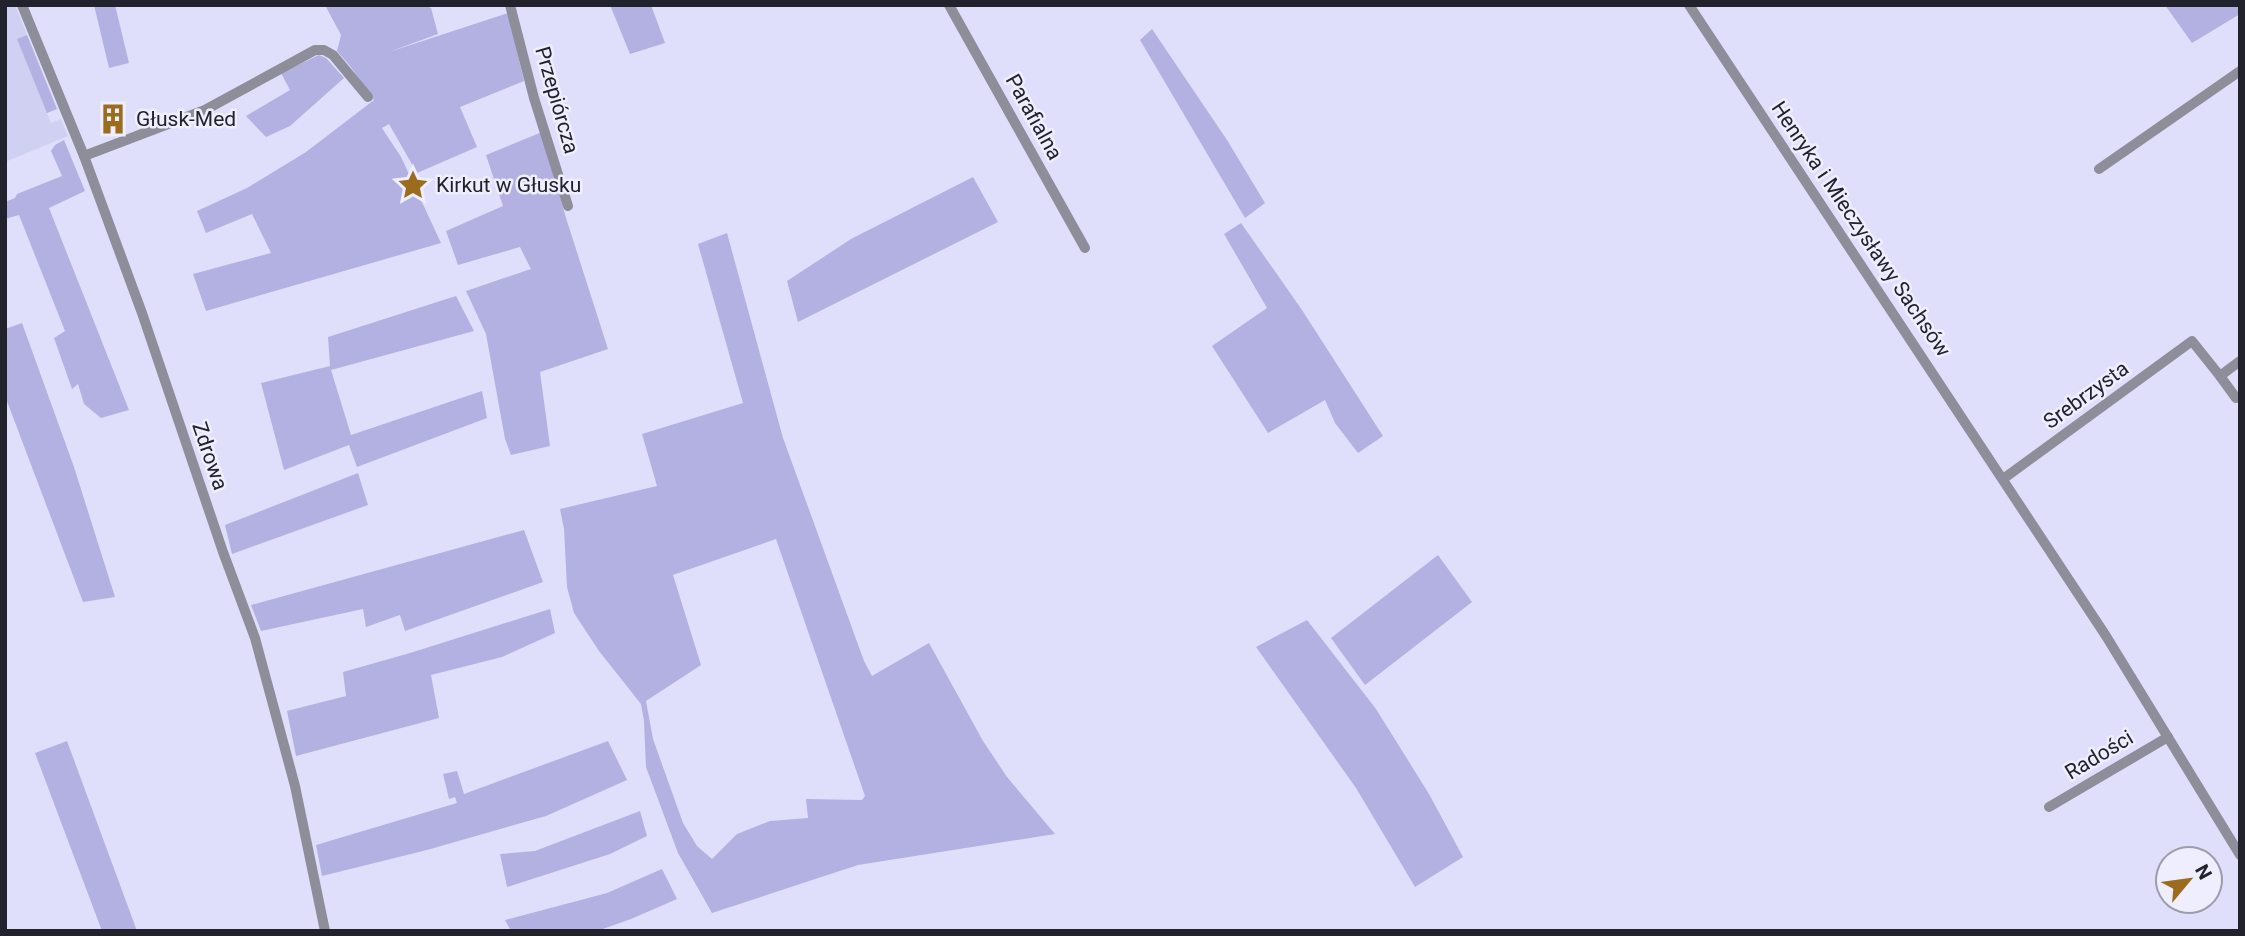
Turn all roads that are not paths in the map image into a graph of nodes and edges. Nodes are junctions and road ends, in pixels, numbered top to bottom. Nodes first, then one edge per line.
1 (22, 5) edge
2 (510, 5) edge
3 (949, 5) edge
4 (1689, 5) edge
5 (2240, 71) edge
6 (368, 97) dead end
7 (84, 156) junction
8 (2099, 169) dead end
9 (568, 206) dead end
10 (1085, 248) dead end
11 (2240, 362) edge
12 (2220, 376) junction
13 (2236, 398) dead end
14 (2002, 477) junction
15 (2168, 737) junction
16 (2049, 807) dead end
17 (2239, 853) edge
18 (325, 931) edge

1 - 7 street, Zdrowa
2 - 9 street, Przepiórcza
3 - 10 street, Parafialna
4 - 14 street, Henryka i Mieczysławy Sachsów
5 - 8 street
6 - 7 street
7 - 18 street, Zdrowa
11 - 12 street
12 - 13 street
12 - 14 street, Srebrzysta
14 - 15 street, Henryka i Mieczysławy Sachsów
15 - 16 street, Radości
15 - 17 street, Henryka i Mieczysławy Sachsów

